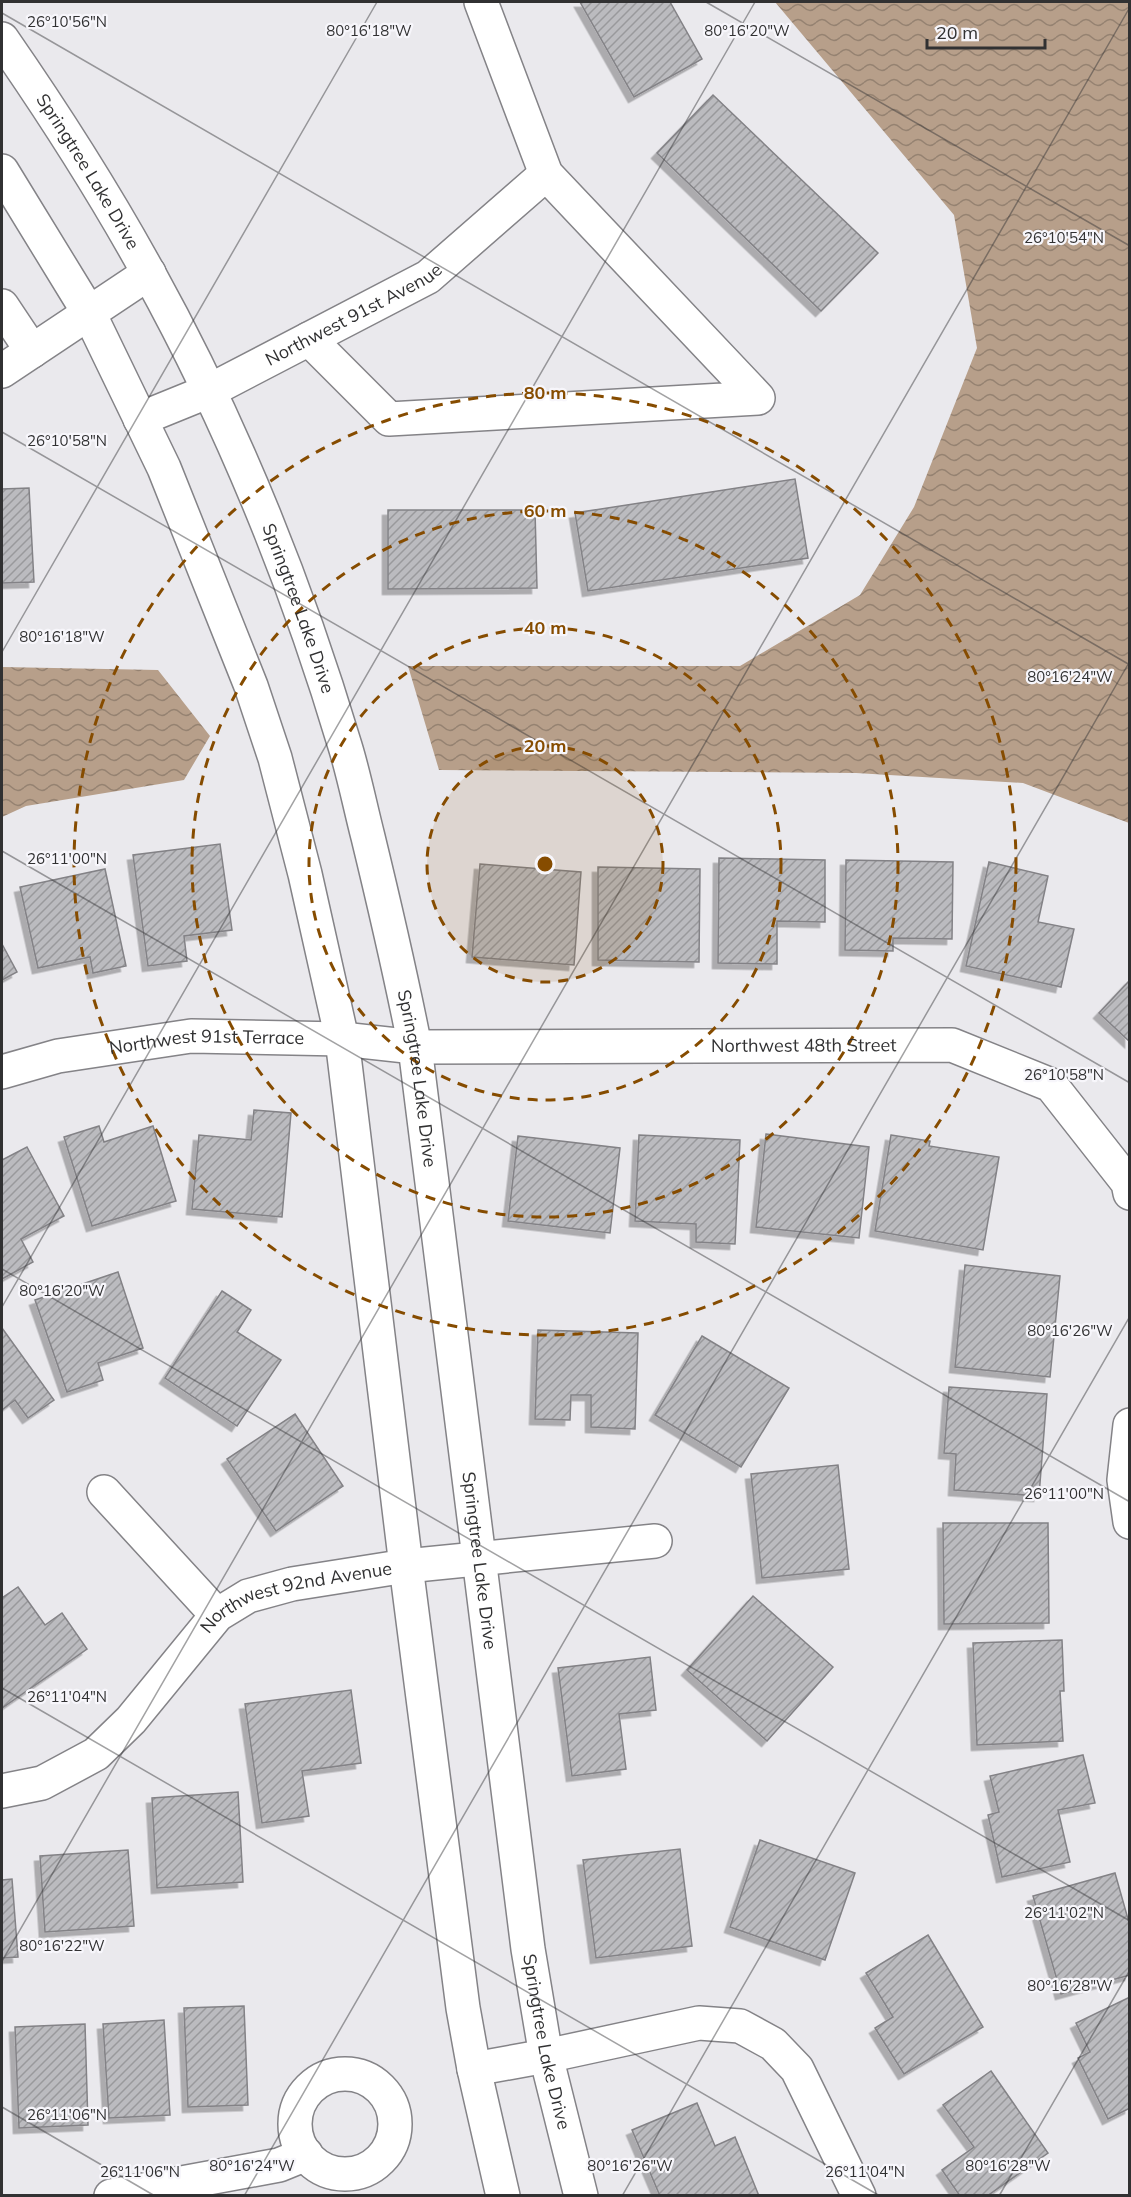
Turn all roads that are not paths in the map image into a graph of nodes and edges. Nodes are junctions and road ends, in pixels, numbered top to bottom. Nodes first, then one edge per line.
1 (481, 2) edge
2 (2, 39) edge
3 (2, 171) edge
4 (546, 174) junction
5 (149, 273) junction
6 (2, 306) edge
7 (89, 313) junction
8 (309, 339) junction
9 (32, 351) junction
10 (2, 371) edge
11 (209, 391) junction
12 (140, 419) junction
13 (342, 1040) junction
14 (414, 1047) junction
15 (2, 1072) edge
16 (1130, 1193) edge
17 (1130, 1425) edge
18 (104, 1492) dead end
19 (1130, 1522) edge
20 (655, 1541) dead end
21 (480, 1558) junction
22 (406, 1566) junction
23 (217, 1615) junction
24 (2, 1791) edge
25 (546, 2056) junction
26 (474, 2069) junction
27 (306, 2154) dead end
28 (111, 2196) edge
29 (504, 2196) edge
30 (580, 2196) edge
31 (859, 2196) edge

1 - 4 street
2 - 5 street, Springtree Lake Drive
3 - 7 street
4 - 8 street, Northwest 91st Avenue
4 - 8 street
5 - 7 street
5 - 11 street, Springtree Lake Drive
6 - 9 street
7 - 9 street
7 - 12 street
8 - 11 street, Northwest 91st Avenue
9 - 10 street
11 - 12 street, Northwest 91st Avenue
11 - 14 street, Springtree Lake Drive
12 - 13 street
13 - 14 street, Northwest 91st Terrace
13 - 15 street, Northwest 91st Terrace
13 - 22 street
14 - 16 street, Northwest 48th Street
14 - 21 street, Springtree Lake Drive
17 - 19 street
18 - 23 street
20 - 21 street, Northwest 92nd Avenue
21 - 22 street, Northwest 92nd Avenue
21 - 25 street, Springtree Lake Drive
22 - 23 street, Northwest 92nd Avenue
22 - 26 street
23 - 24 street, Northwest 92nd Avenue
25 - 26 street
25 - 30 street, Springtree Lake Drive
25 - 31 street
26 - 29 street
27 - 28 street

